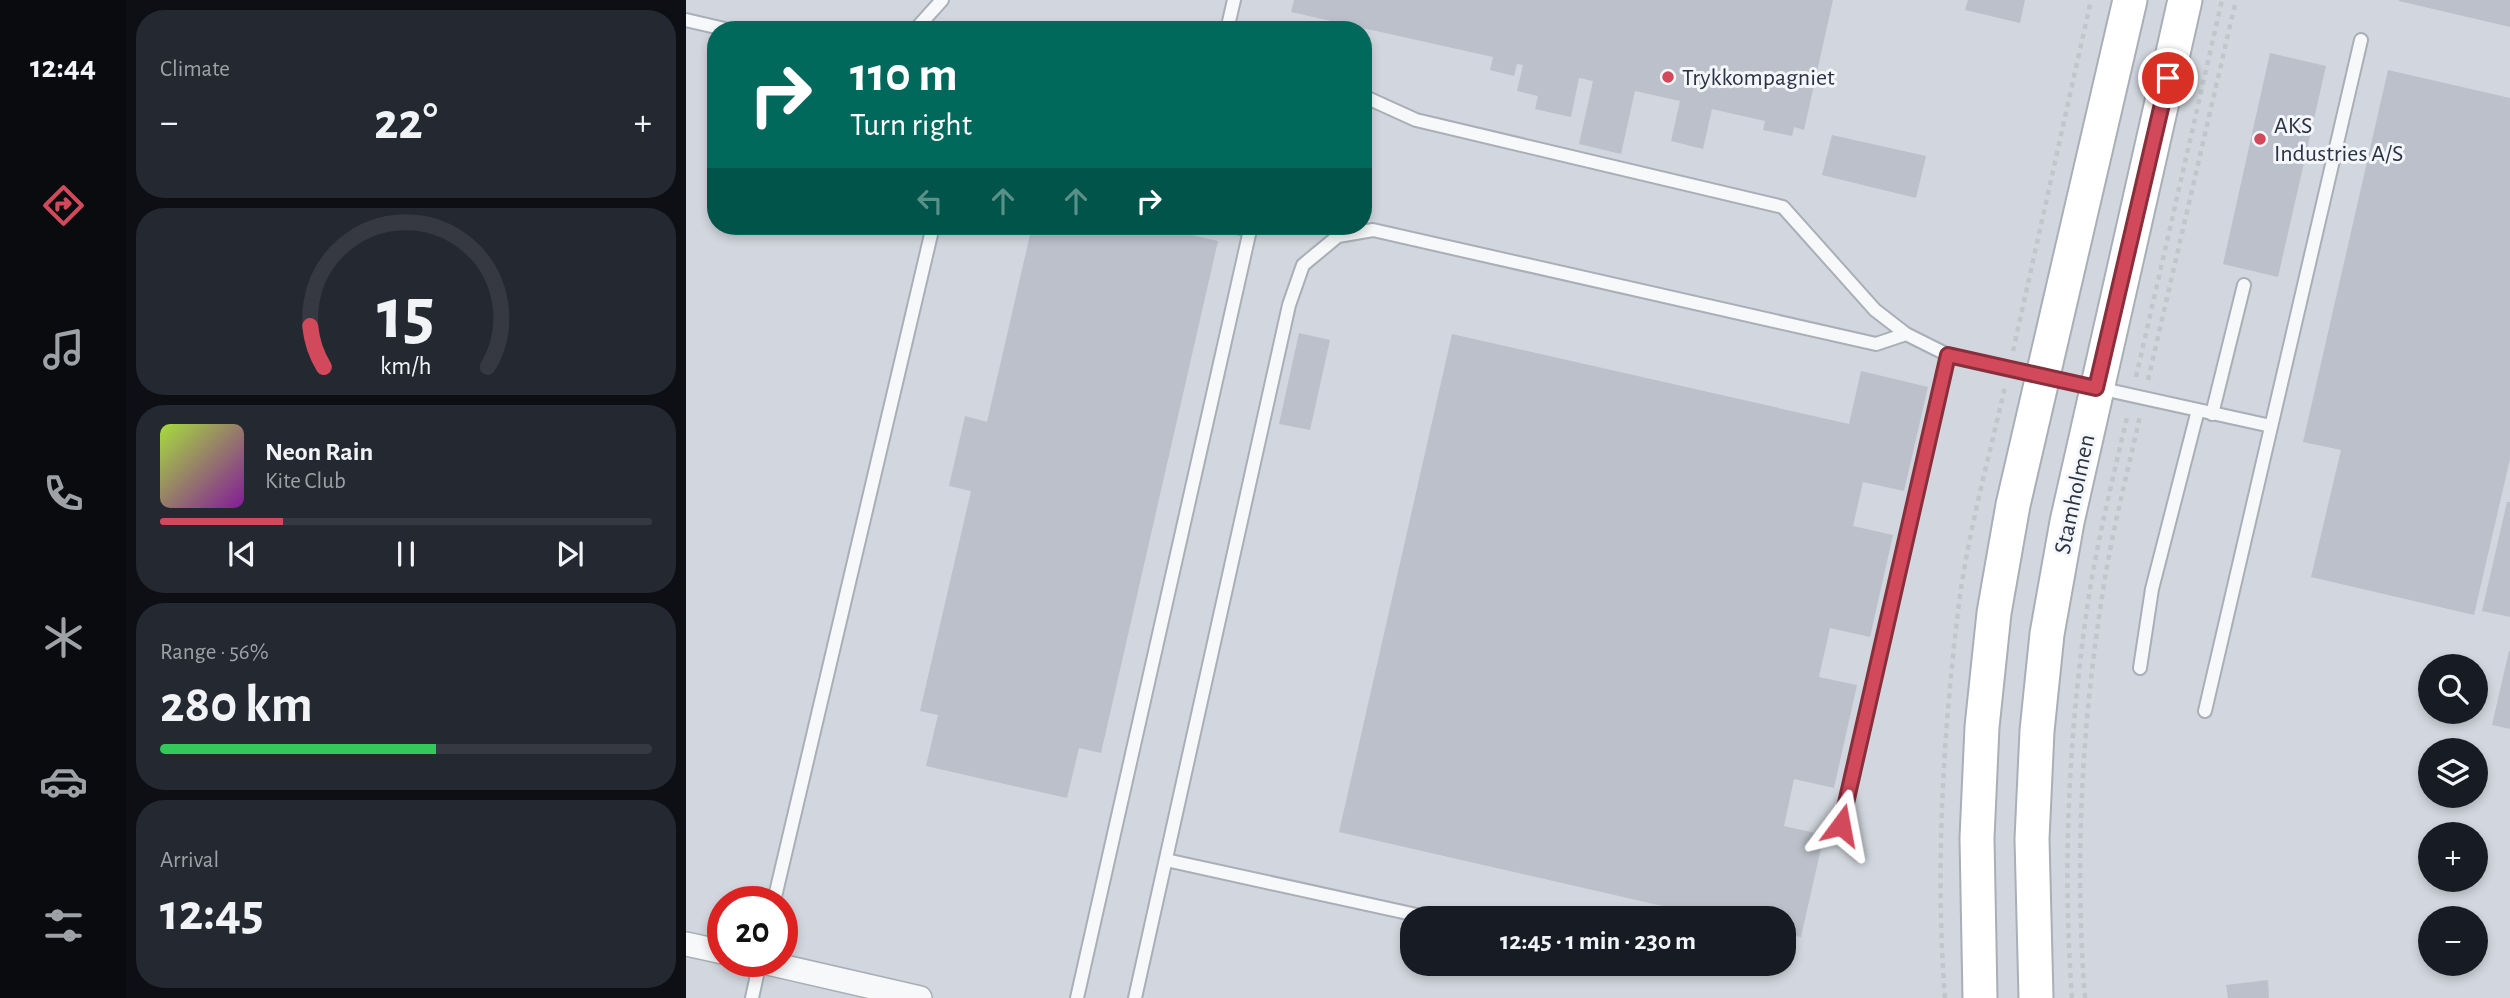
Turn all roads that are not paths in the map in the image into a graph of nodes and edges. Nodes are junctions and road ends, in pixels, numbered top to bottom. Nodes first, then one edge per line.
1 (942, 0) edge
2 (1234, 0) edge
3 (2130, 0) edge
4 (2185, 0) edge
5 (686, 20) edge
6 (923, 21) edge
7 (1229, 21) edge
8 (707, 25) edge
9 (2361, 40) dead end
10 (1372, 100) edge
11 (1372, 230) edge
12 (931, 235) edge
13 (1249, 235) edge
14 (1344, 235) edge
15 (2244, 285) dead end
16 (1906, 334) junction
17 (1948, 355) junction
18 (2043, 376) junction
19 (2096, 388) junction
20 (2198, 410) junction
21 (2212, 414) junction
22 (2271, 426) junction
23 (2140, 668) dead end
24 (2205, 711) dead end
25 (1841, 825) dead end
26 (1166, 860) junction
27 (778, 886) edge
28 (1400, 911) edge
29 (686, 944) edge
30 (707, 949) edge
31 (798, 970) edge
32 (757, 977) edge
33 (752, 998) edge
34 (920, 998) edge
35 (1077, 998) edge
36 (1135, 998) edge
37 (1980, 998) edge
38 (2036, 998) edge

1 - 6 lane
2 - 7 lane
3 - 18 street
4 - 19 street, Stamholmen
5 - 8 lane
9 - 22 lane
10 - 16 lane
11 - 16 lane
12 - 27 lane
13 - 35 lane
14 - 26 lane
15 - 21 lane
16 - 17 lane
17 - 18 lane
17 - 25 lane
18 - 19 lane
18 - 37 street
19 - 20 lane
19 - 38 street, Stamholmen
20 - 21 lane
20 - 23 lane
21 - 22 lane
22 - 24 lane
26 - 28 lane
26 - 36 lane
29 - 30 street
31 - 34 street
32 - 33 lane

